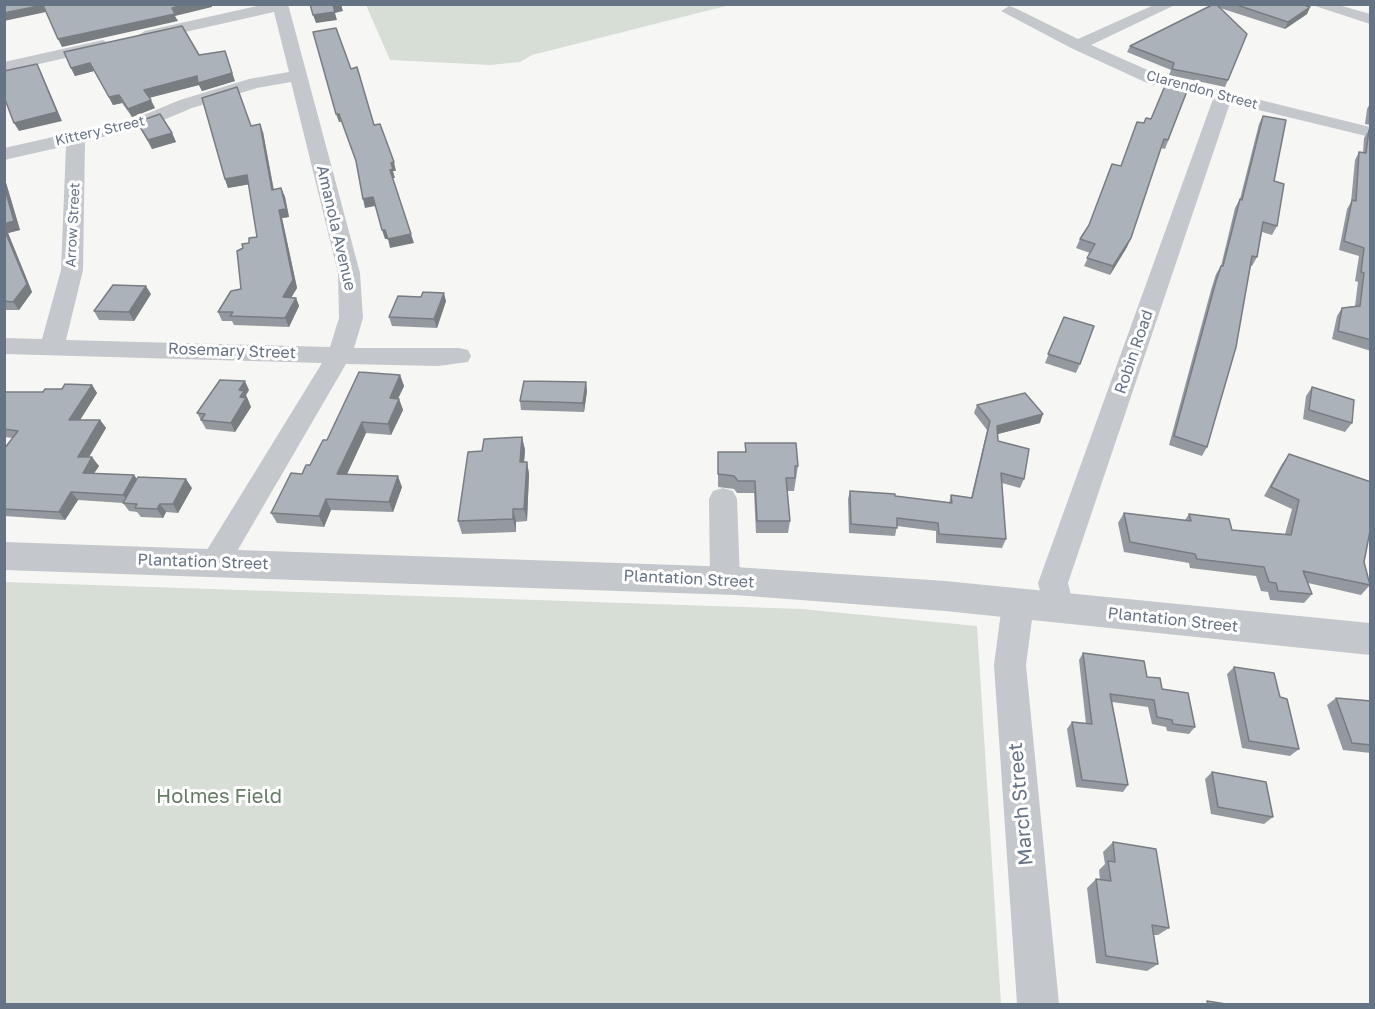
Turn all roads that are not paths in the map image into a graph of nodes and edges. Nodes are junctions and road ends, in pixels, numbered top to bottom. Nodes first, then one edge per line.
1 (1170, 4) edge
2 (1316, 4) edge
3 (280, 5) edge
4 (1009, 11) dead end
5 (1371, 19) edge
6 (1077, 45) junction
7 (4, 68) edge
8 (299, 76) junction
9 (1223, 97) junction
10 (1371, 132) edge
11 (76, 136) junction
12 (4, 154) edge
13 (4, 346) edge
14 (52, 347) junction
15 (339, 355) junction
16 (459, 356) dead end
17 (723, 498) dead end
18 (4, 555) edge
19 (214, 563) junction
20 (725, 580) junction
21 (1018, 604) junction
22 (1058, 608) junction
23 (1371, 639) edge
24 (1038, 1005) edge

1 - 6 street
2 - 5 street
3 - 7 street
3 - 8 street, Amanola Avenue
4 - 6 street, Clarendon Street
6 - 9 street, Clarendon Street
8 - 11 street, Kittery Street
8 - 15 street, Amanola Avenue
9 - 10 street, Clarendon Street
9 - 22 street, Robin Road
11 - 12 street, Kittery Street
11 - 14 street, Arrow Street
13 - 14 street, Rosemary Street
14 - 15 street, Rosemary Street
15 - 16 street, Rosemary Street
15 - 19 street, Amanola Avenue
17 - 20 street
18 - 19 street, Plantation Street
19 - 20 street, Plantation Street
20 - 21 street, Plantation Street
21 - 22 street, Plantation Street
21 - 24 street, March Street
22 - 23 street, Plantation Street

